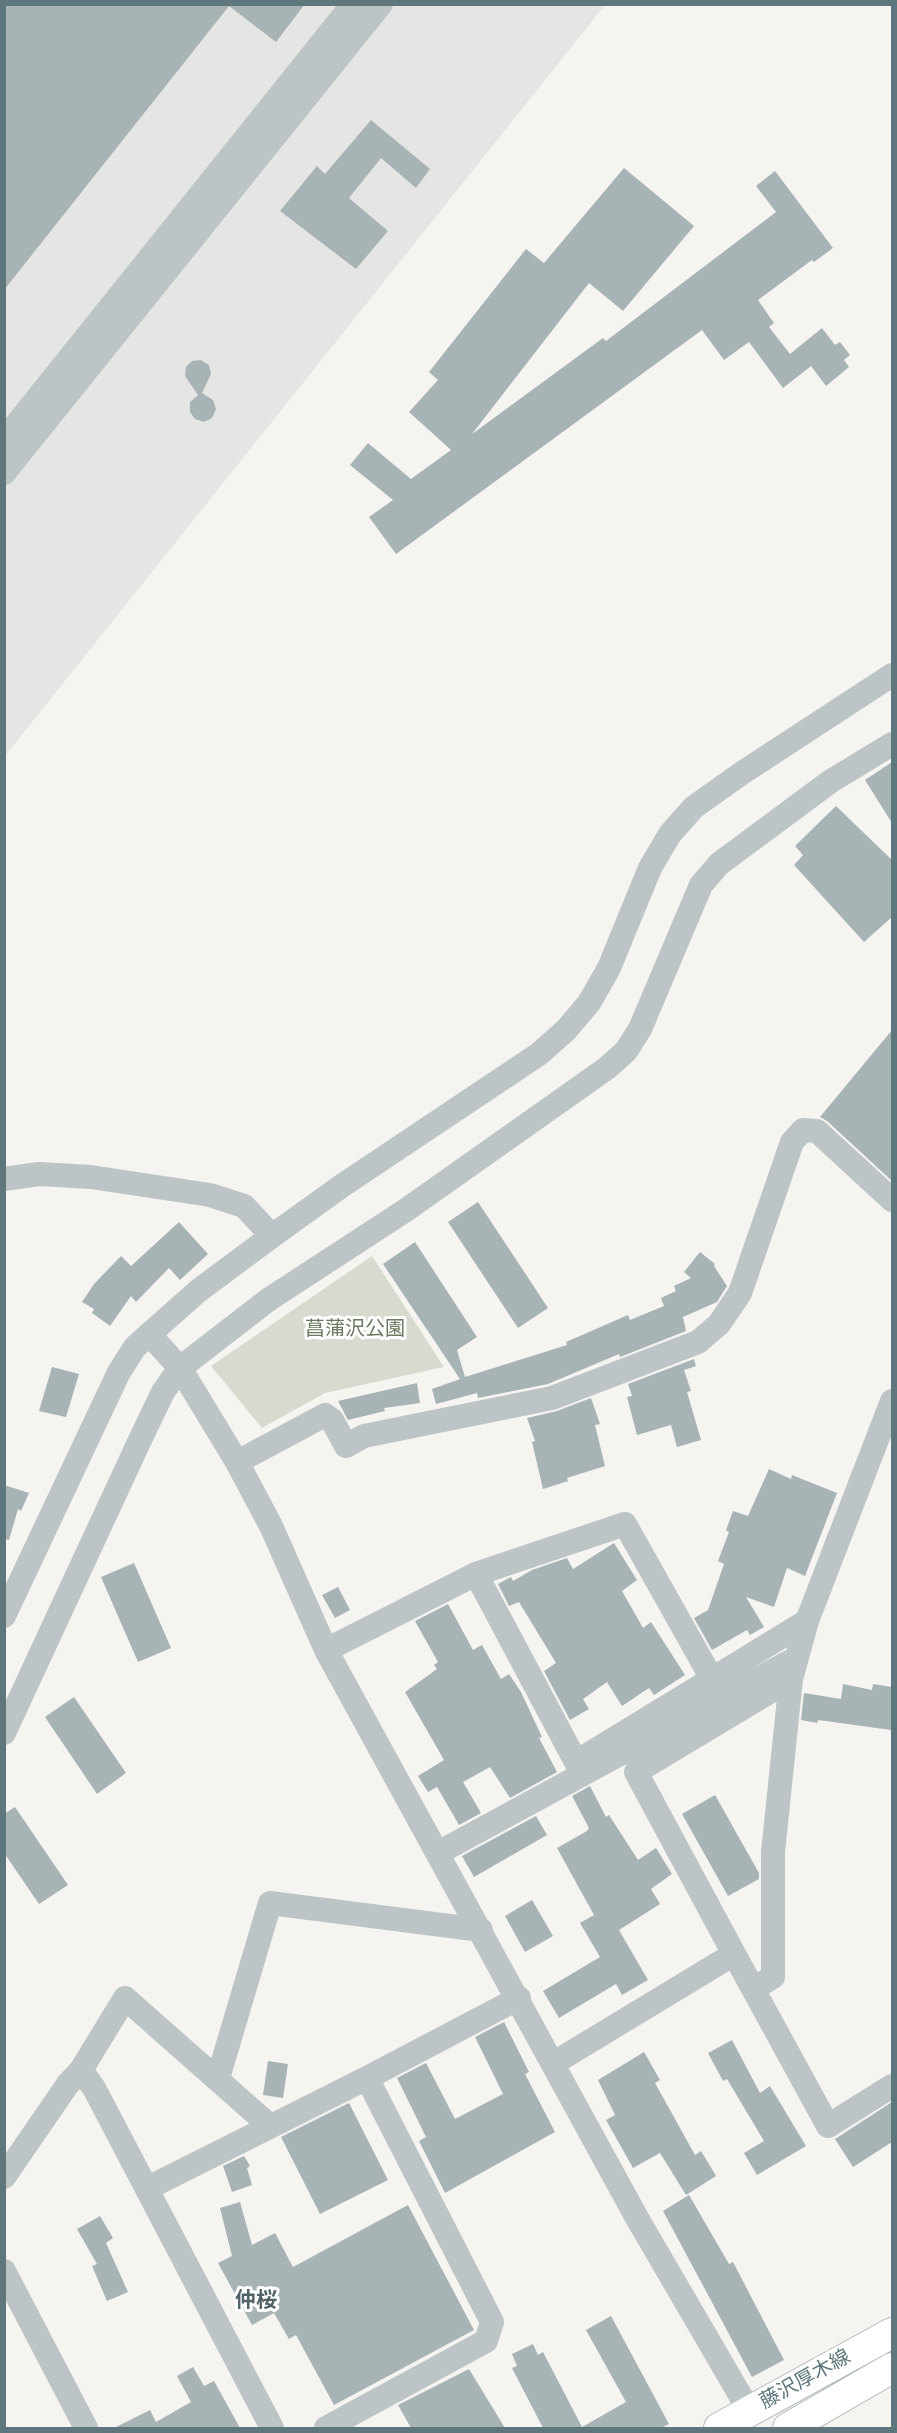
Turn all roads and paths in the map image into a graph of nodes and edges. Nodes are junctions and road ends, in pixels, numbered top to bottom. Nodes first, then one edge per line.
1 (353, 4) edge
2 (381, 4) edge
3 (4, 440) edge
4 (4, 473) edge
5 (892, 675) edge
6 (892, 744) edge
7 (4, 1179) edge
8 (892, 1200) edge
9 (272, 1236) junction
10 (149, 1334) junction
11 (180, 1368) junction
12 (892, 1401) edge
13 (237, 1462) junction
14 (476, 1574) junction
15 (4, 1616) edge
16 (807, 1621) junction
17 (326, 1650) junction
18 (794, 1669) junction
19 (712, 1679) junction
20 (4, 1733) edge
21 (438, 1853) junction
22 (481, 1930) junction
23 (734, 1954) junction
24 (753, 1989) junction
25 (519, 1998) junction
26 (554, 2063) junction
27 (81, 2070) junction
28 (218, 2078) junction
29 (367, 2078) junction
30 (892, 2086) edge
31 (270, 2126) junction
32 (4, 2177) edge
33 (148, 2188) junction
34 (4, 2271) edge
35 (892, 2333) edge
36 (892, 2368) edge
37 (750, 2412) junction
38 (86, 2428) edge
39 (272, 2428) edge
40 (326, 2428) edge
41 (719, 2428) edge
42 (788, 2428) edge

1 - 3 street
2 - 4 street
5 - 9 street
6 - 11 street
7 - 9 street
8 - 13 street
9 - 10 street
10 - 11 street
10 - 15 street
11 - 13 street
11 - 20 street
12 - 16 street
13 - 17 street
14 - 17 street
14 - 19 street
14 - 19 street
16 - 18 street
16 - 19 street
17 - 21 street
18 - 21 street
18 - 23 street
18 - 24 street
21 - 22 street
22 - 25 street
22 - 28 street
23 - 24 street
23 - 26 street
24 - 30 street
25 - 26 street
25 - 29 street
26 - 37 street
27 - 28 street
27 - 32 street
27 - 33 street
28 - 31 street
29 - 31 street
29 - 40 street
31 - 33 street
33 - 39 street
34 - 38 street
35 - 37 main road, 藤沢厚木線
36 - 42 main road, 藤沢厚木線
37 - 41 main road, 藤沢厚木線

